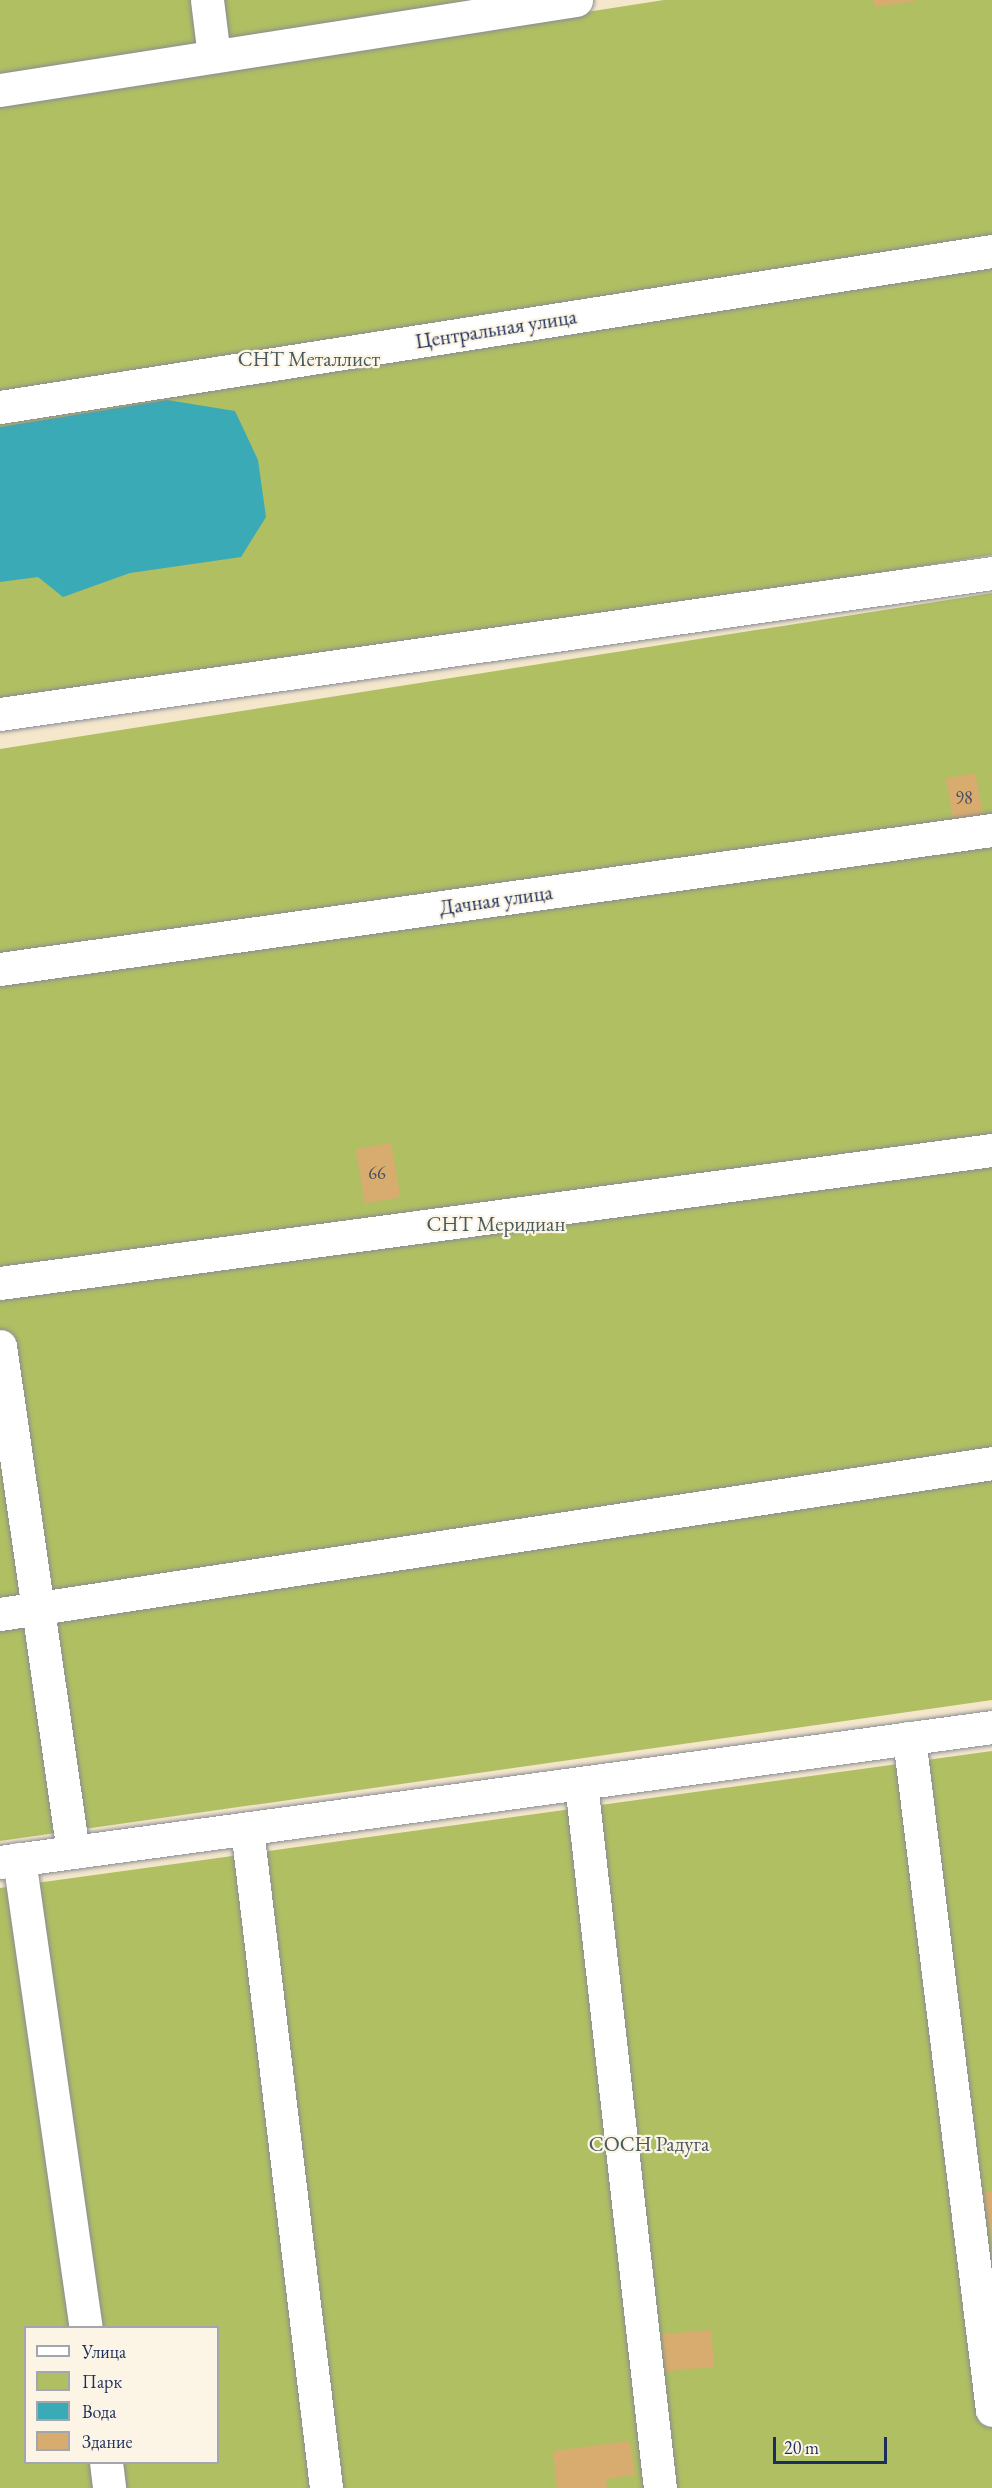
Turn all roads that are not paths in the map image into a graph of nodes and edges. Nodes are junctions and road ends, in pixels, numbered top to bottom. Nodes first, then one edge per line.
1 (207, 0) edge
2 (576, 0) edge
3 (214, 56) junction
4 (0, 90) edge
5 (992, 251) edge
6 (0, 407) edge
7 (992, 573) edge
8 (0, 714) edge
9 (992, 830) edge
10 (0, 969) edge
11 (992, 1150) edge
12 (0, 1283) edge
13 (0, 1346) edge
14 (992, 1463) edge
15 (40, 1609) junction
16 (0, 1614) edge
17 (992, 1727) edge
18 (909, 1738) junction
19 (581, 1783) junction
20 (247, 1829) junction
21 (73, 1852) junction
22 (10, 1861) edge
23 (86, 2326) edge
24 (992, 2410) edge
25 (106, 2464) edge
26 (109, 2488) edge
27 (326, 2488) edge
28 (660, 2488) edge

1 - 3 street
2 - 3 street
3 - 4 street
5 - 6 street, Центральная улица
7 - 8 street
9 - 10 street, Дачная улица
11 - 12 street
13 - 15 street
14 - 15 street
15 - 16 street
15 - 21 street
17 - 18 street
18 - 19 street
18 - 24 street
19 - 20 street
19 - 28 street
20 - 21 street
20 - 27 street
21 - 22 street
22 - 23 street
25 - 26 street

